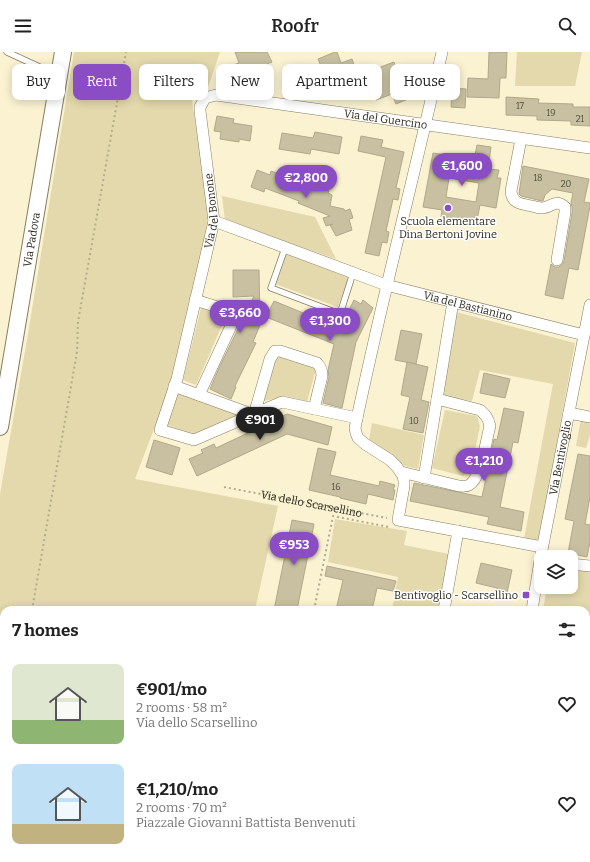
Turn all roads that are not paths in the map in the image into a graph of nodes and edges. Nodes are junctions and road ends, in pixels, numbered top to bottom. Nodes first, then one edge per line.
1 (9, 52) edge
2 (63, 52) edge
3 (442, 52) edge
4 (34, 64) edge
5 (61, 64) edge
6 (55, 100) edge
7 (201, 121) joint
8 (426, 125) junction
9 (521, 139) junction
10 (590, 148) edge
11 (214, 221) junction
12 (285, 248) junction
13 (557, 260) dead end
14 (353, 273) junction
15 (386, 285) junction
16 (195, 300) junction
17 (453, 302) junction
18 (590, 305) edge
19 (584, 335) junction
20 (174, 386) junction
21 (199, 395) junction
22 (437, 399) junction
23 (314, 409) junction
24 (569, 413) junction
25 (254, 415) junction
26 (590, 417) edge
27 (357, 418) junction
28 (0, 427) edge
29 (401, 472) junction
30 (424, 478) junction
31 (458, 531) junction
32 (542, 547) junction
33 (542, 550) edge
34 (578, 565) edge
35 (590, 566) edge
36 (535, 594) edge
37 (445, 606) edge
38 (533, 606) edge

1 - 4 lane
2 - 5 main road, Via Padova
3 - 8 street
6 - 28 main road, Via Padova
7 - 8 street, Via del Guercino
7 - 11 street, Via del Bonone
8 - 9 street, Via del Guercino
8 - 15 street
9 - 10 street, Via del Guercino
9 - 13 street
11 - 12 street, Via del Bastianino
11 - 16 street, Via del Bonone
12 - 14 street, Via del Bastianino
12 - 14 lane
14 - 15 street, Via del Bastianino
15 - 17 street, Via del Bastianino
15 - 27 street
16 - 20 street, Via del Bonone
16 - 21 street
17 - 19 street, Via del Bastianino
17 - 22 street
18 - 19 street, Via Bentivoglio
19 - 24 street, Via Bentivoglio
20 - 21 street
20 - 25 street, Via del Bonone
21 - 25 street
22 - 30 street
22 - 30 street
23 - 25 street
23 - 25 street
23 - 27 street
24 - 26 street
24 - 32 street, Via Bentivoglio
27 - 29 street
29 - 30 street
29 - 31 street
31 - 32 street
31 - 37 street
32 - 33 street, Via Bentivoglio
34 - 35 street
36 - 38 street, Via Bentivoglio

